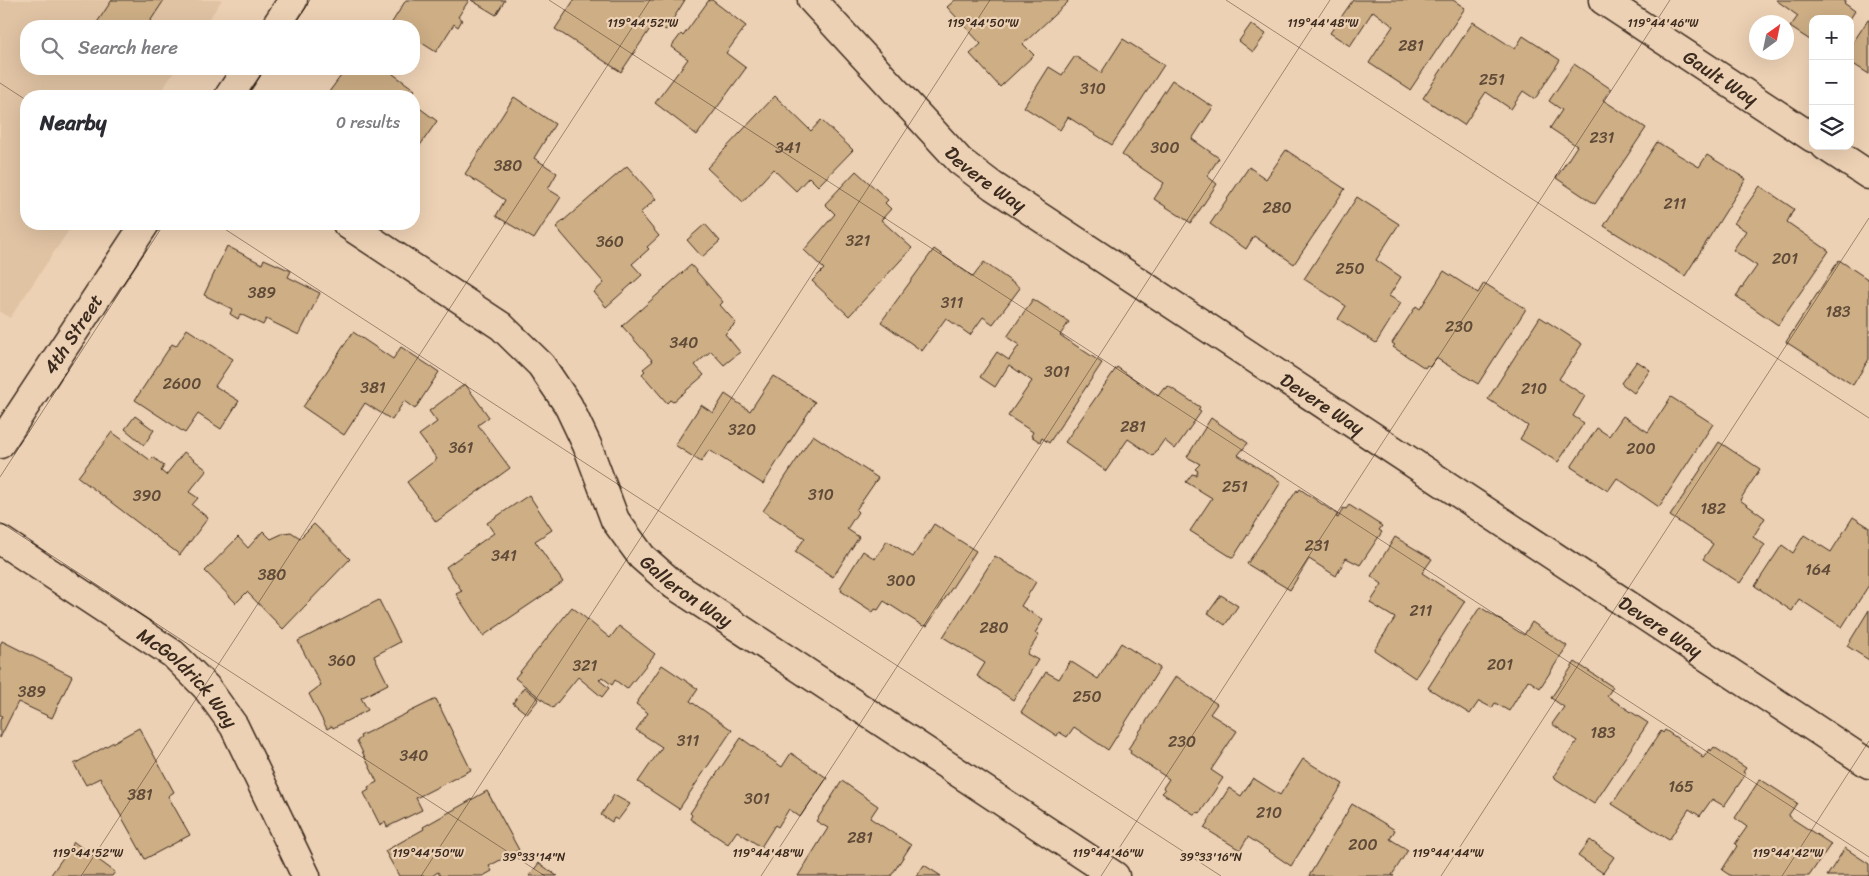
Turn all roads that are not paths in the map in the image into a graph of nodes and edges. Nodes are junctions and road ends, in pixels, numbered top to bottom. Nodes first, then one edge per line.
1 (293, 0) edge
2 (812, 0) edge
3 (1603, 0) edge
4 (280, 20) edge
5 (244, 75) edge
6 (233, 90) edge
7 (1809, 135) edge
8 (1831, 150) edge
9 (1869, 175) edge
10 (141, 230) edge
11 (356, 230) edge
12 (0, 444) edge
13 (0, 540) edge
14 (1869, 764) edge
15 (306, 876) edge
16 (1115, 876) edge

1 - 4 street
2 - 14 street, Devere Way
3 - 7 street, Gault Way
5 - 6 street
8 - 9 street
10 - 12 street, 4th Street
11 - 16 street, Galleron Way
13 - 15 street, McGoldrick Way

